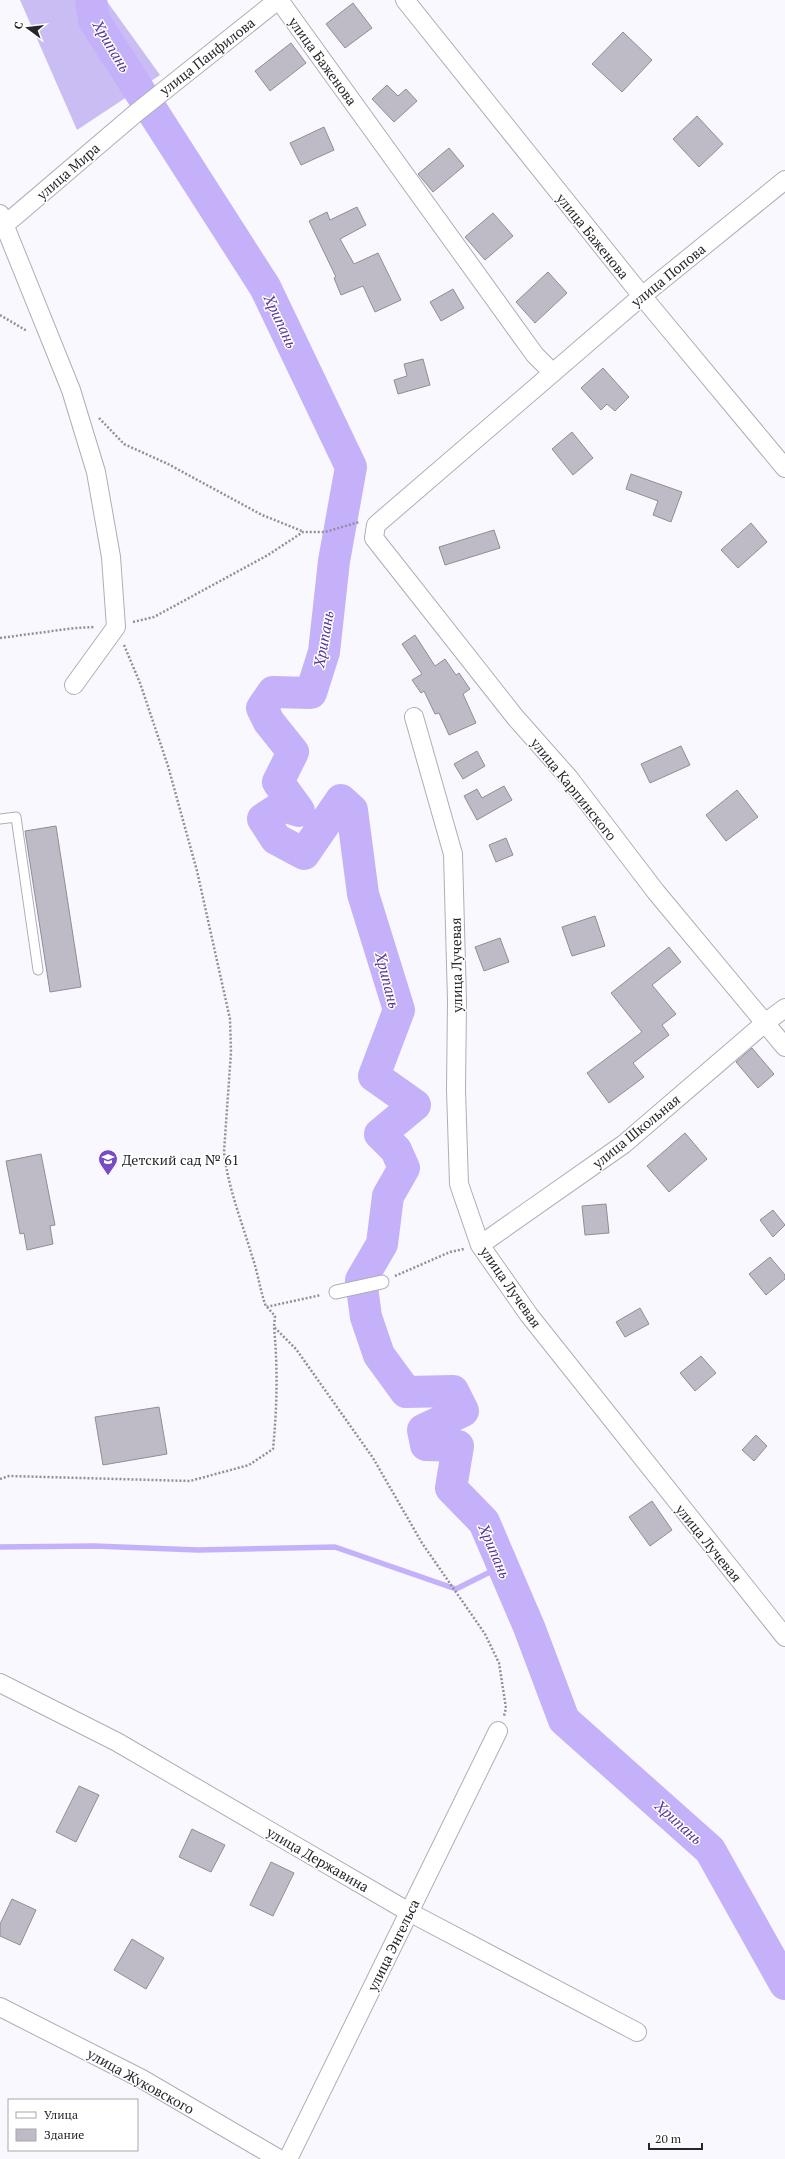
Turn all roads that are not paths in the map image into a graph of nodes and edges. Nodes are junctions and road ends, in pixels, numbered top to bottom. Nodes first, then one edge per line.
1 (278, 0) edge
2 (405, 0) edge
3 (136, 113) joint
4 (785, 180) edge
5 (1, 223) edge
6 (642, 296) junction
7 (552, 373) junction
8 (785, 468) edge
9 (376, 525) joint
10 (74, 685) dead end
11 (414, 717) dead end
12 (0, 819) edge
13 (38, 970) dead end
14 (785, 1008) edge
15 (766, 1022) junction
16 (785, 1047) edge
17 (480, 1245) junction
18 (382, 1282) road end
19 (336, 1292) road end
20 (785, 1637) edge
21 (0, 1683) edge
22 (498, 1731) road end
23 (409, 1912) junction
24 (0, 2007) edge
25 (637, 2032) dead end
26 (279, 2159) edge
27 (288, 2159) edge

1 - 3 street, улица Панфилова
1 - 7 street, улица Баженова
2 - 6 street, улица Баженова
3 - 5 street, улица Мира
4 - 6 street, улица Попова
5 - 10 street
6 - 7 street, улица Попова
6 - 8 street, улица Баженова
7 - 9 street, улица Попова
9 - 15 street, улица Карпинского
11 - 17 street, улица Лучевая
12 - 13 lane
14 - 15 street, улица Школьная
15 - 16 street, улица Карпинского
15 - 17 street, улица Школьная
17 - 20 street, улица Лучевая
18 - 19 street
21 - 23 street, улица Державина
22 - 23 street, улица Энгельса
23 - 25 street, улица Державина
23 - 27 street, улица Энгельса
24 - 26 street, улица Жуковского

